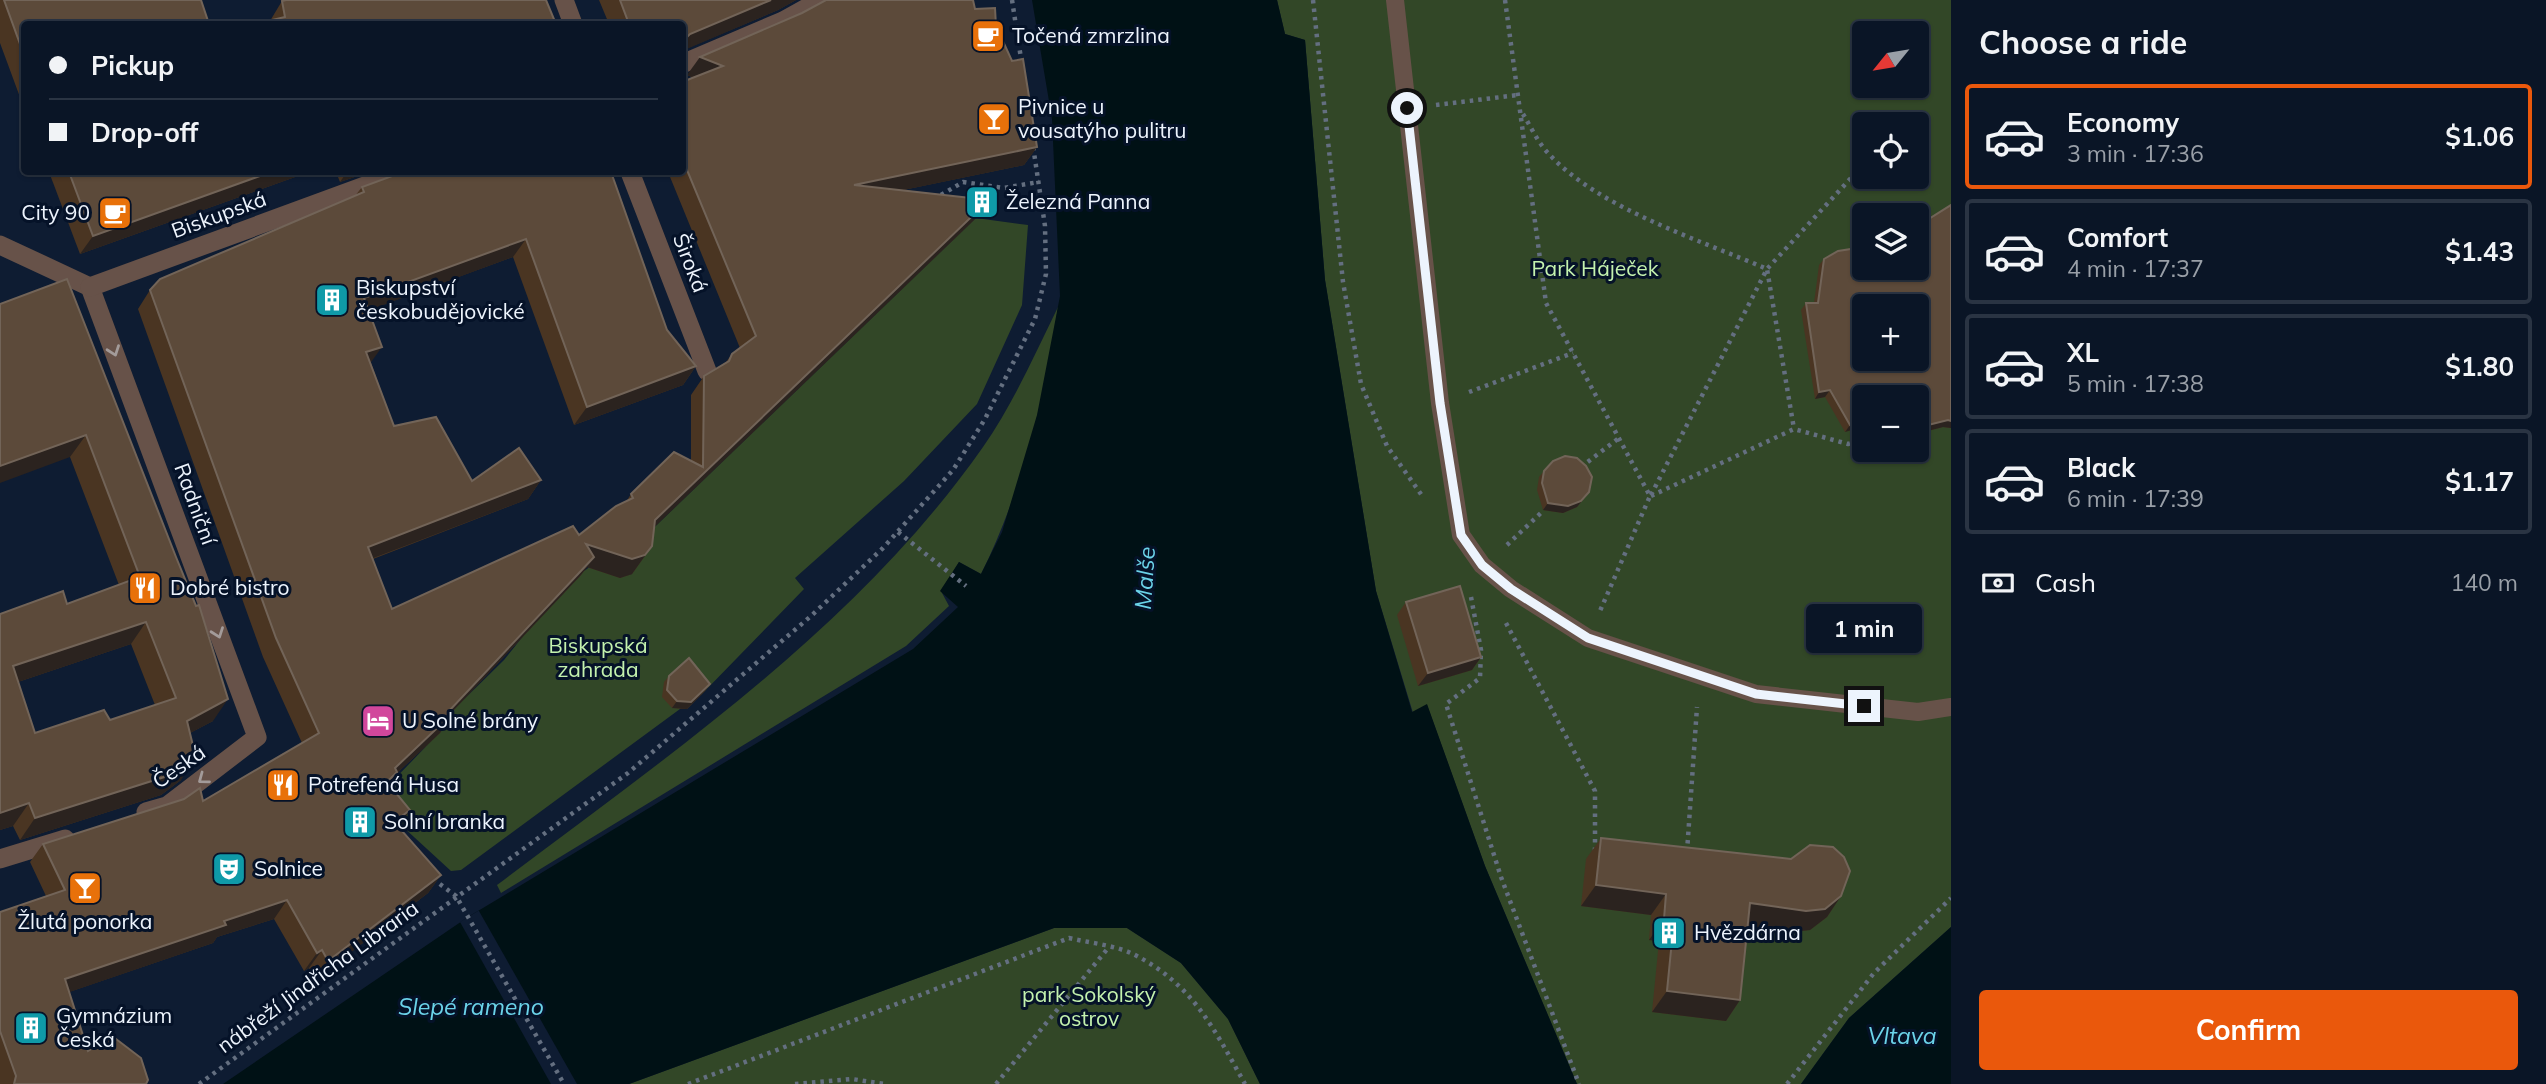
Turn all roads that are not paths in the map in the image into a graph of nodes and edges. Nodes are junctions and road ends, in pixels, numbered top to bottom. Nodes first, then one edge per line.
1 (564, 0) edge
2 (821, 0) edge
3 (1395, 0) edge
4 (572, 21) edge
5 (686, 62) edge
6 (395, 175) edge
7 (631, 175) edge
8 (0, 245) edge
9 (90, 287) junction
10 (708, 371) edge
11 (1951, 707) edge
12 (257, 737) joint
13 (128, 818) edge
14 (89, 831) edge
15 (0, 859) edge

1 - 4 street
2 - 5 street
3 - 11 lane
6 - 9 street, Biskupská
7 - 10 street, Široká
8 - 9 street
9 -> 12 street, Radniční
12 -> 13 street, Česká
14 - 15 street

